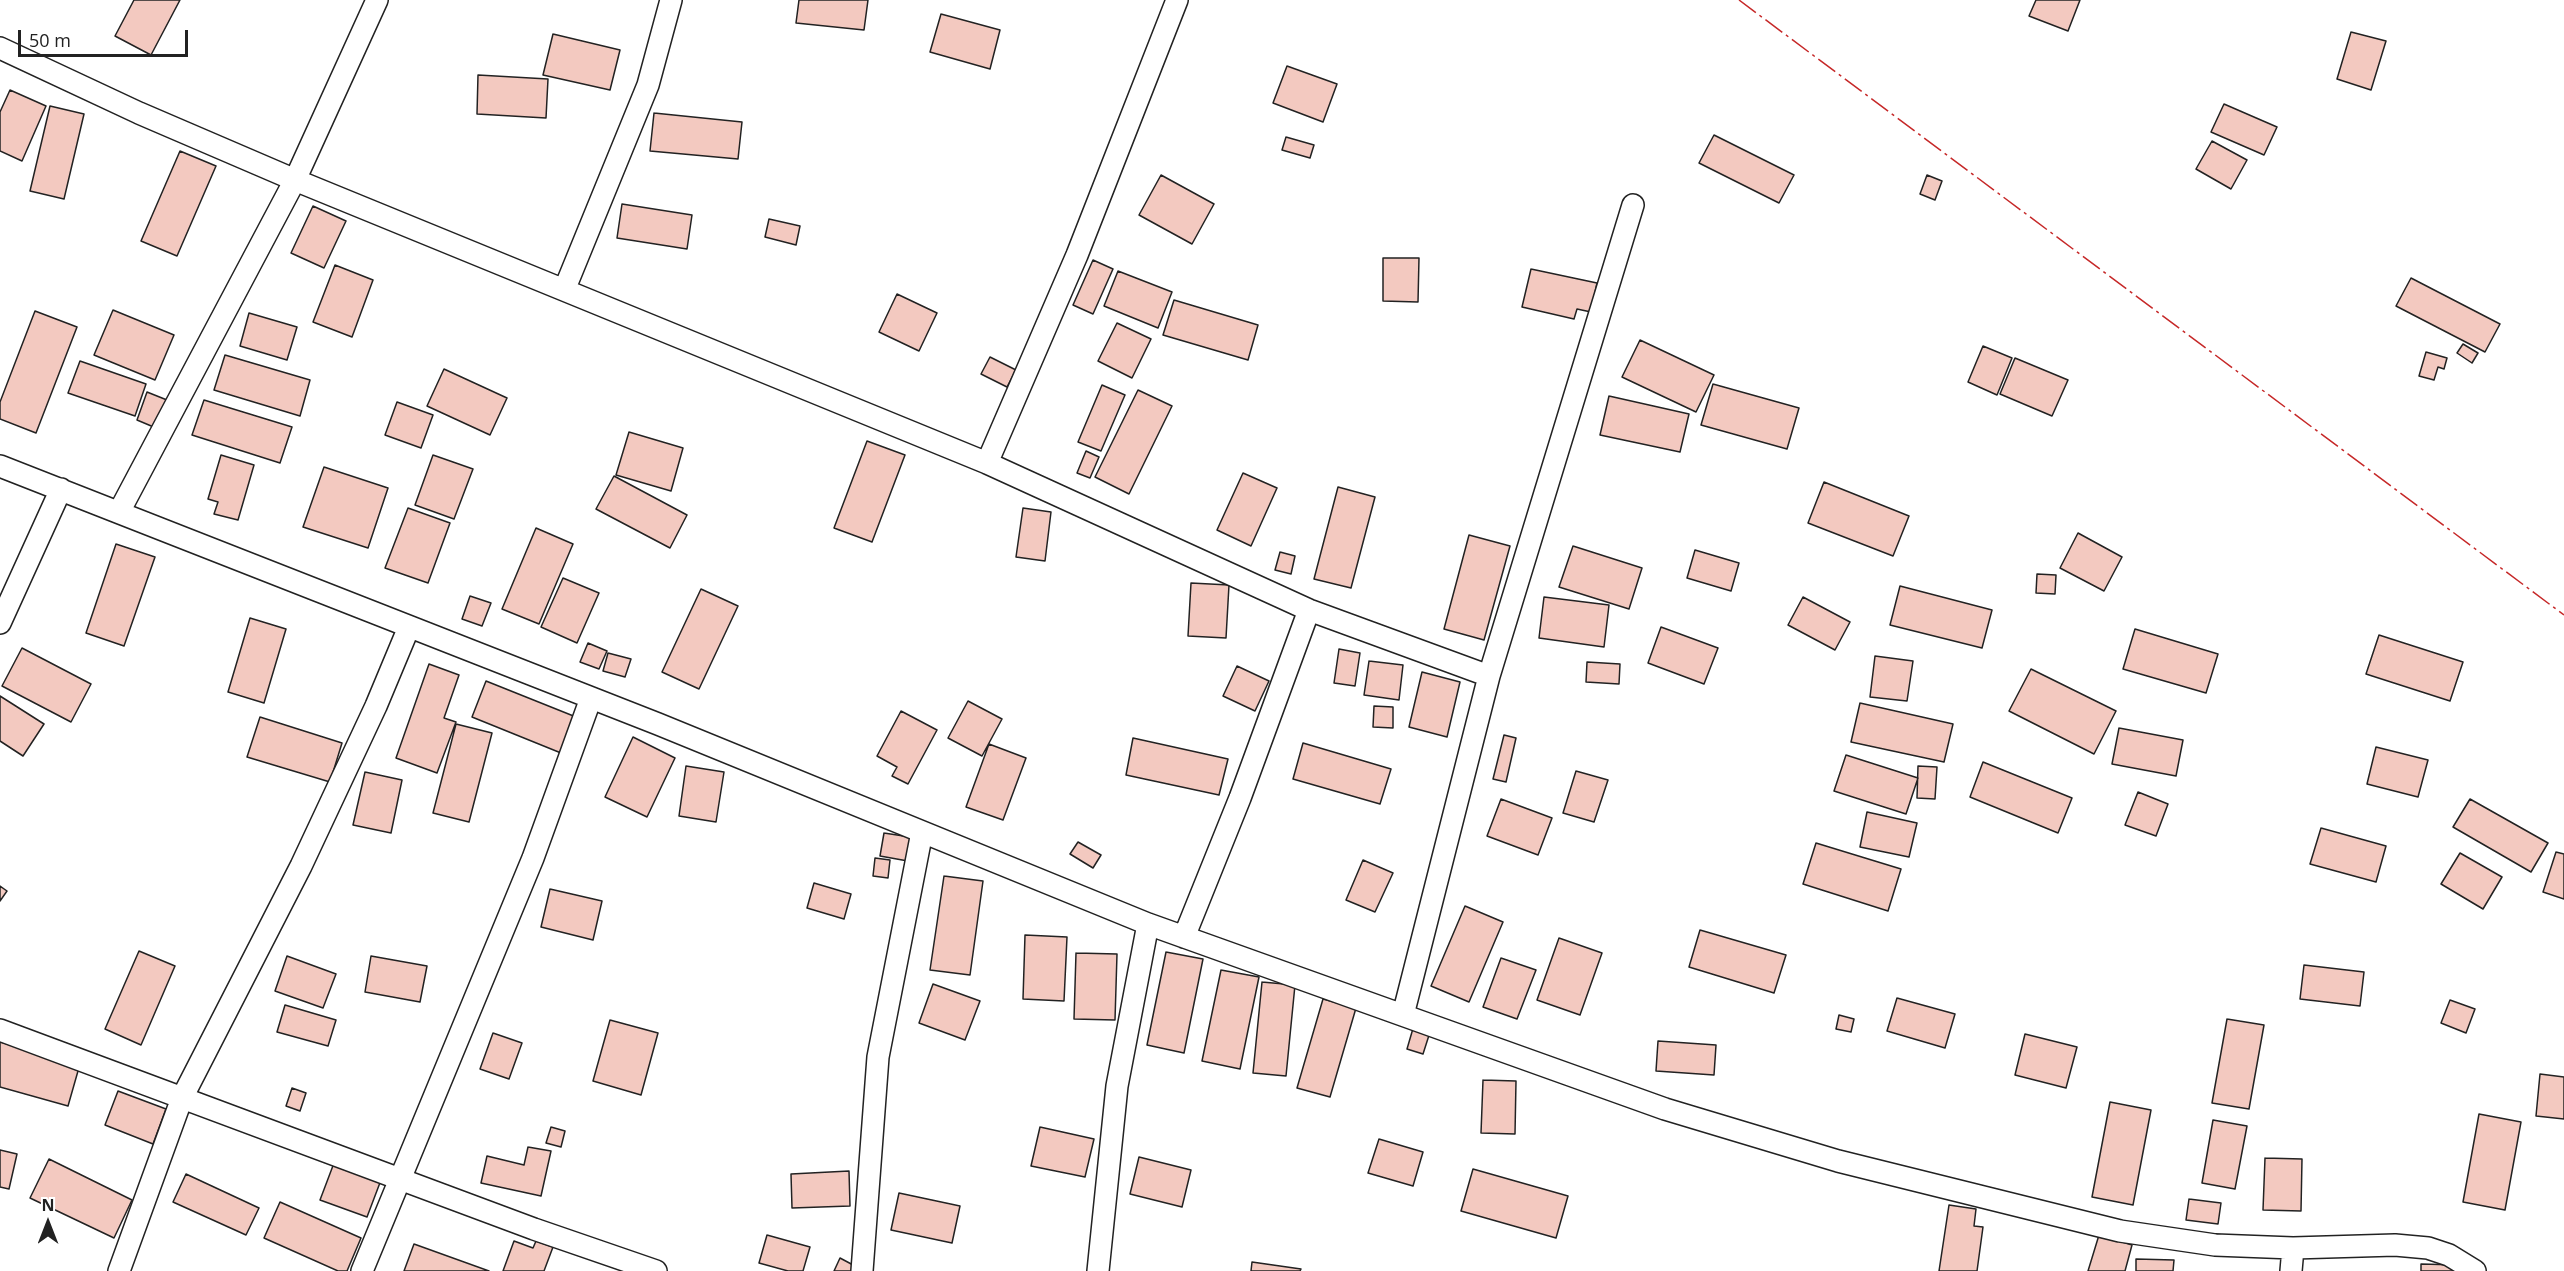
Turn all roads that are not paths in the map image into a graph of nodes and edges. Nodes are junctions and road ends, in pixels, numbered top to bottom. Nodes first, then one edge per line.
1 (377, 0) edge
2 (671, 0) edge
3 (1177, 0) edge
4 (0, 48) edge
5 (295, 180) junction
6 (1633, 205) dead end
7 (565, 288) junction
8 (987, 463) junction
9 (0, 466) edge
10 (61, 489) junction
11 (119, 512) junction
12 (1309, 610) junction
13 (0, 623) edge
14 (409, 627) junction
15 (1489, 676) junction
16 (591, 698) junction
17 (922, 832) junction
18 (1149, 924) junction
19 (1184, 937) junction
20 (1403, 1015) junction
21 (0, 1030) edge
22 (182, 1098) junction
23 (400, 1179) junction
24 (2294, 1248) junction
25 (631, 1267) edge
26 (119, 1271) edge
27 (362, 1271) edge
28 (656, 1271) edge
29 (862, 1271) edge
30 (1098, 1271) edge
31 (2291, 1271) edge
32 (2475, 1271) edge

1 - 5 street
2 - 7 street
3 - 8 street
4 - 5 street
5 - 7 street
5 - 11 street
6 - 15 street
7 - 8 street
8 - 12 street
9 - 10 street
10 - 11 street
10 - 13 street
11 - 14 street
12 - 15 street
12 - 19 street
14 - 16 street
14 - 22 street
15 - 20 street
16 - 17 street
16 - 23 street
17 - 18 street
17 - 29 street
18 - 19 street
18 - 30 street
19 - 20 street
20 - 24 street
21 - 22 street
22 - 23 street
22 - 26 street
23 - 25 street
23 - 27 street
24 - 31 street
24 - 32 street
25 - 28 street

